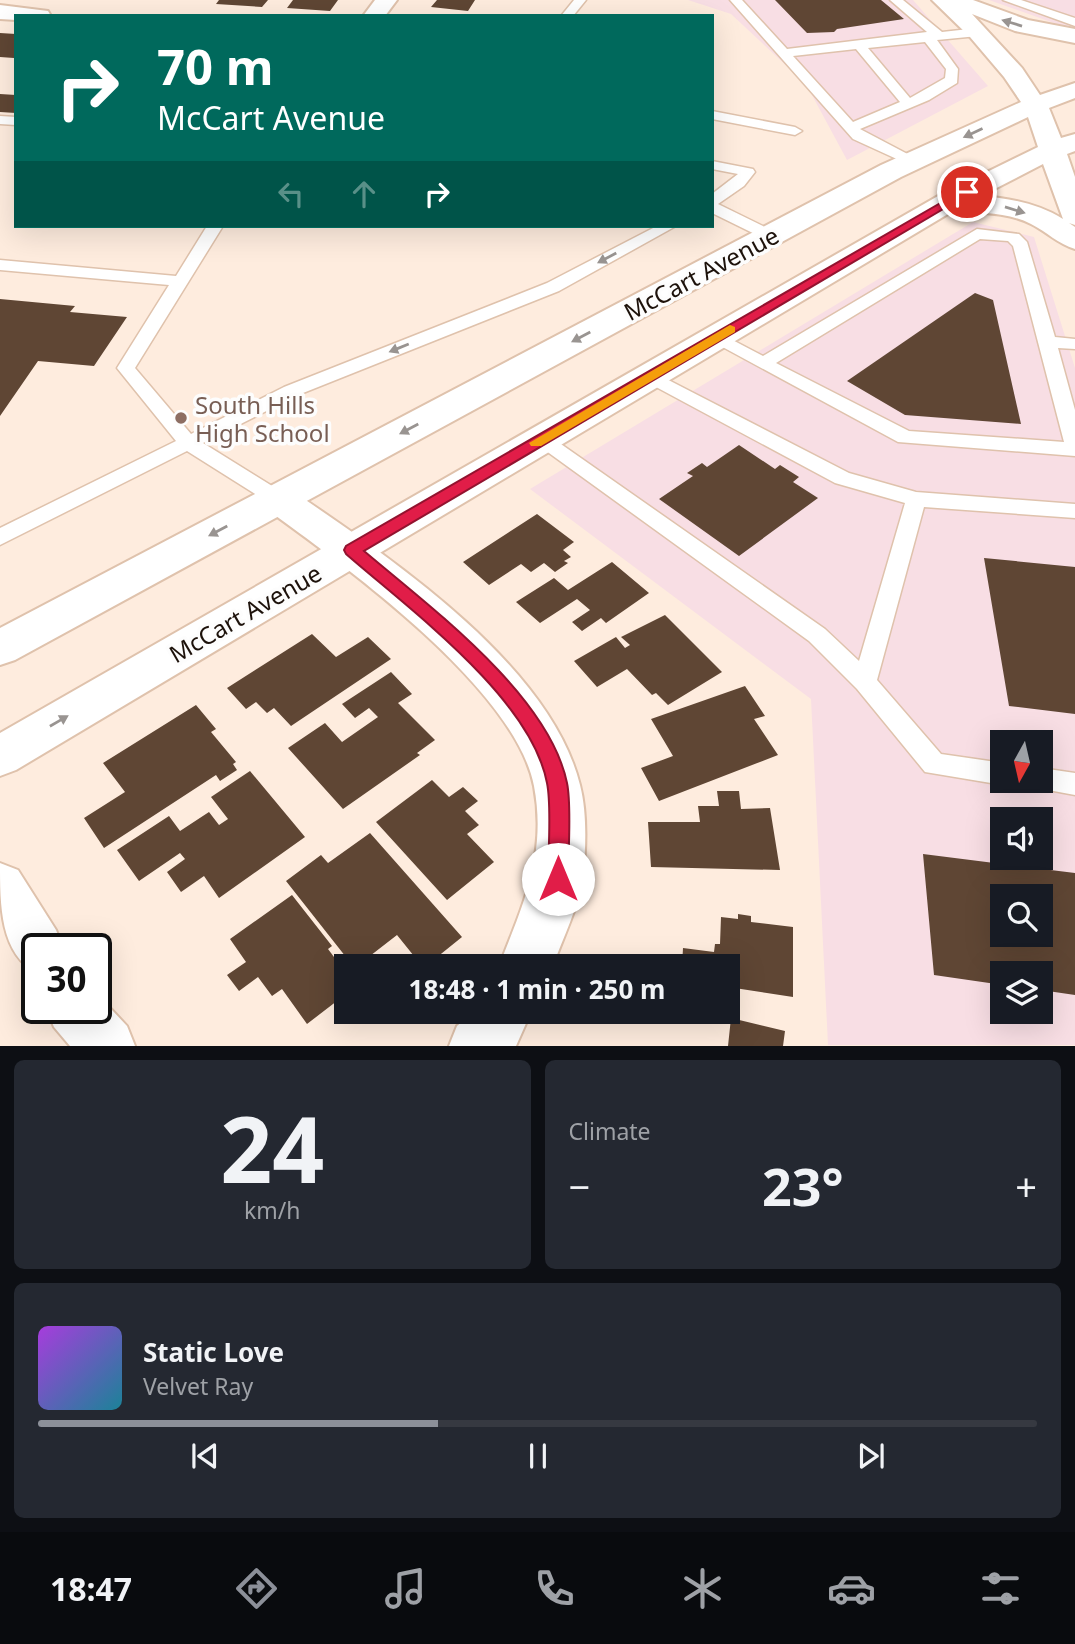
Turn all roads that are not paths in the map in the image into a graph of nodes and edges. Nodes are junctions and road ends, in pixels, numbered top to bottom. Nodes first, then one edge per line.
1 (580, 0) edge
2 (736, 0) edge
3 (896, 0) edge
4 (943, 0) edge
5 (952, 0) edge
6 (1009, 0) edge
7 (0, 12) edge
8 (20, 14) edge
9 (569, 14) edge
10 (1075, 22) edge
11 (931, 32) junction
12 (978, 32) junction
13 (1075, 36) edge
14 (858, 44) junction
15 (786, 53) junction
16 (1075, 90) edge
17 (908, 104) junction
18 (1035, 105) junction
19 (714, 115) edge
20 (851, 128) junction
21 (795, 131) dead end
22 (1064, 146) edge
23 (912, 162) junction
24 (714, 165) edge
25 (1069, 180) edge
26 (714, 200) edge
27 (948, 202) junction
28 (714, 208) edge
29 (1075, 216) edge
30 (214, 228) edge
31 (663, 228) edge
32 (771, 236) junction
33 (1075, 240) edge
34 (0, 265) edge
35 (178, 281) junction
36 (715, 338) junction
37 (1048, 342) junction
38 (1075, 344) edge
39 (763, 363) junction
40 (649, 376) junction
41 (541, 440) junction
42 (188, 443) junction
43 (1075, 447) edge
44 (278, 499) junction
45 (916, 499) junction
46 (1075, 511) edge
47 (0, 537) edge
48 (352, 550) junction
49 (0, 648) edge
50 (865, 682) junction
51 (0, 756) edge
52 (990, 772) edge
53 (1054, 781) edge
54 (1075, 784) edge
55 (0, 886) edge
56 (28, 933) edge
57 (530, 954) edge
58 (88, 1024) edge
59 (497, 1024) edge
60 (107, 1045) edge
61 (477, 1045) edge

1 - 9 lane
2 - 15 lane
3 - 11 lane
4 - 12 main road
13 -> 5 main road
6 - 10 lane
7 - 8 main road
11 - 12 lane
11 - 14 lane
11 - 17 lane
12 - 18 main road
14 - 15 lane
14 - 17 lane
15 - 20 lane
16 - 18 main road, McCart Avenue
17 - 20 lane
18 - 22 main road
18 -> 23 main road, McCart Avenue
19 - 21 lane
20 - 23 lane
22 - 25 main road
22 - 27 main road, McCart Avenue
23 - 32 main road, McCart Avenue
24 - 26 lane
25 - 29 main road
27 -> 33 main road
27 - 36 main road, McCart Avenue
28 - 32 lane
30 - 35 lane
31 -> 42 lane
32 -> 44 main road, McCart Avenue
34 - 35 lane
35 - 42 lane
36 - 39 lane
36 - 40 main road, McCart Avenue
37 - 38 lane
37 - 39 lane
37 - 43 lane
39 - 43 lane
40 - 41 main road, McCart Avenue
40 - 45 lane
41 - 48 main road, McCart Avenue
41 - 50 lane
42 - 44 lane
42 - 47 lane
44 - 48 main road
44 -> 49 main road, McCart Avenue
45 - 46 lane
45 - 50 lane
51 -> 48 main road, McCart Avenue
48 - 57 main road
50 - 52 lane
53 - 54 lane
55 - 56 main road
58 - 60 main road
59 - 61 main road

